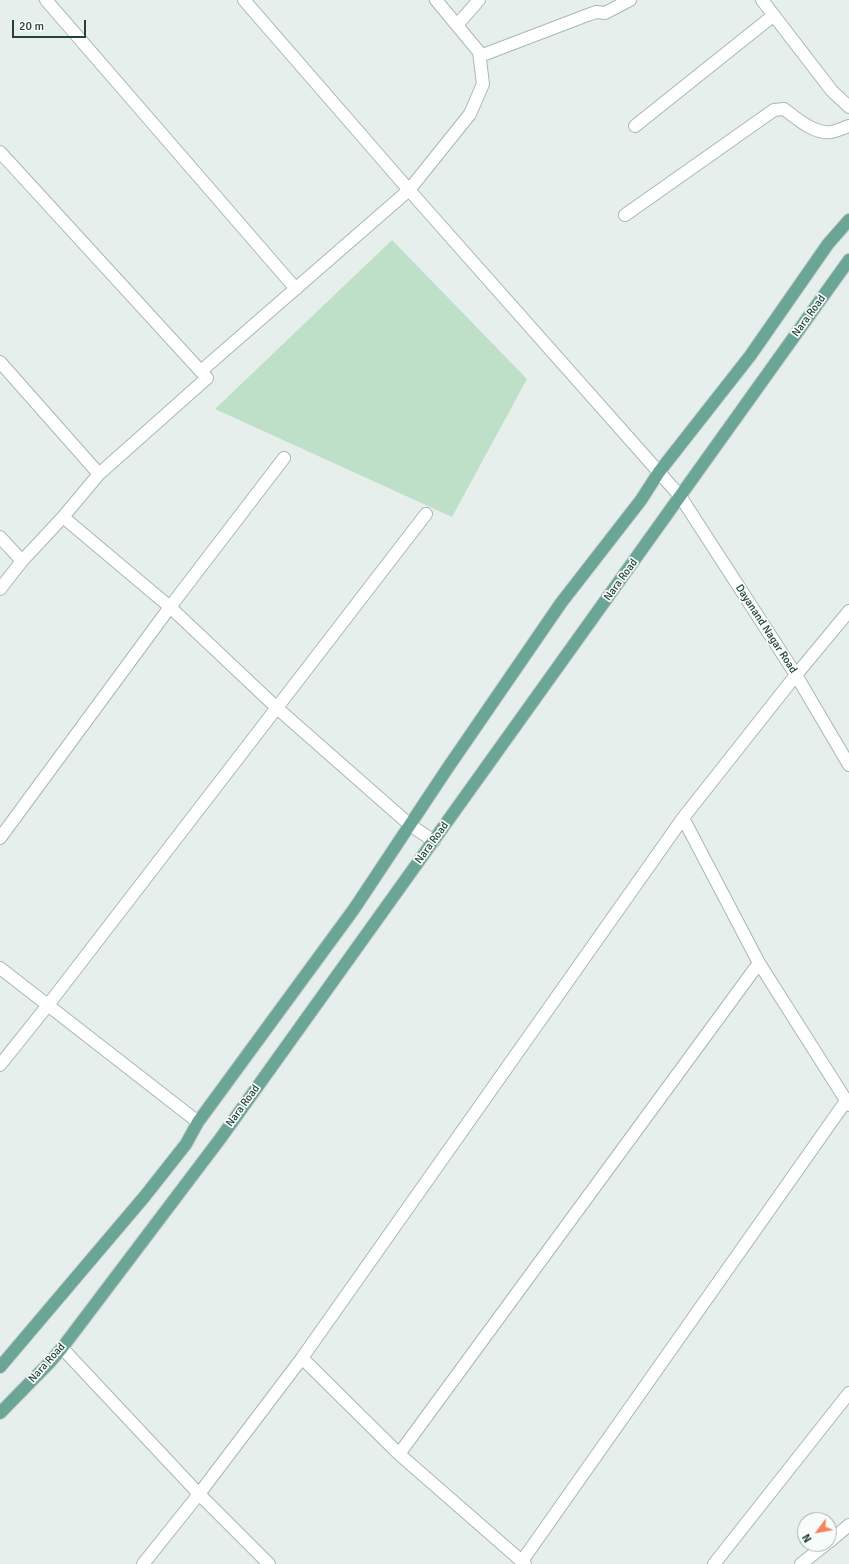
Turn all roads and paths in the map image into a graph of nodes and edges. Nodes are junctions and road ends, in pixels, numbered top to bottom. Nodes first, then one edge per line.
1 (46, 0) edge
2 (244, 0) edge
3 (436, 0) edge
4 (479, 0) edge
5 (630, 0) edge
6 (762, 0) edge
7 (774, 15) junction
8 (456, 25) junction
9 (480, 56) junction
10 (849, 107) edge
11 (635, 126) dead end
12 (849, 126) edge
13 (0, 152) edge
14 (409, 190) junction
15 (625, 215) dead end
16 (849, 220) edge
17 (849, 260) edge
18 (296, 289) junction
19 (0, 362) edge
20 (201, 371) junction
21 (284, 458) dead end
22 (659, 472) junction
23 (99, 474) junction
24 (680, 496) junction
25 (426, 514) dead end
26 (63, 517) junction
27 (0, 537) edge
28 (22, 561) junction
29 (0, 589) edge
30 (170, 606) junction
31 (849, 610) edge
32 (796, 675) junction
33 (277, 708) junction
34 (849, 765) edge
35 (683, 818) junction
36 (410, 825) junction
37 (0, 838) edge
38 (434, 841) junction
39 (759, 963) junction
40 (0, 968) edge
41 (48, 1005) junction
42 (0, 1065) edge
43 (848, 1103) edge
44 (198, 1122) junction
45 (62, 1348) junction
46 (302, 1358) junction
47 (0, 1367) edge
48 (849, 1393) edge
49 (0, 1413) edge
50 (399, 1454) junction
51 (199, 1494) junction
52 (849, 1526) edge
53 (837, 1536) edge
54 (816, 1552) edge
55 (523, 1562) edge
56 (143, 1564) edge
57 (269, 1564) edge
58 (714, 1564) edge
59 (802, 1564) edge

1 - 18 street
2 - 14 street, Dayanand Nagar Road
3 - 8 street
4 - 8 street
5 - 9 street
6 - 7 street
7 - 10 street
7 - 11 street
8 - 9 street
9 - 14 street
12 - 15 street
13 - 20 street
14 - 18 street
14 - 22 street, Dayanand Nagar Road
16 - 22 main road
17 - 24 main road, Nara Road
18 - 20 street
19 - 23 street
20 - 23 street
21 - 30 street
22 - 24 street, Dayanand Nagar Road
22 - 36 main road
23 - 26 street
24 - 32 street, Dayanand Nagar Road
24 - 38 main road, Nara Road
25 - 33 street
26 - 28 street
26 - 30 street
27 - 28 street
28 - 29 street
30 - 33 street
30 - 37 street
31 - 32 street
32 - 34 street, Dayanand Nagar Road
32 - 35 street
33 - 36 street
33 - 41 street
35 - 39 street
35 - 46 street
36 - 38 street
36 - 44 main road
38 - 45 main road, Nara Road
39 - 43 street
39 - 50 street
40 - 41 street
41 - 42 street
41 - 44 street
43 - 55 street
44 - 47 main road
45 - 49 main road, Nara Road
45 - 51 street
46 - 50 street
46 - 51 street
48 - 58 street
50 - 55 street
51 - 56 street
51 - 57 street
52 - 53 street
54 - 59 street

